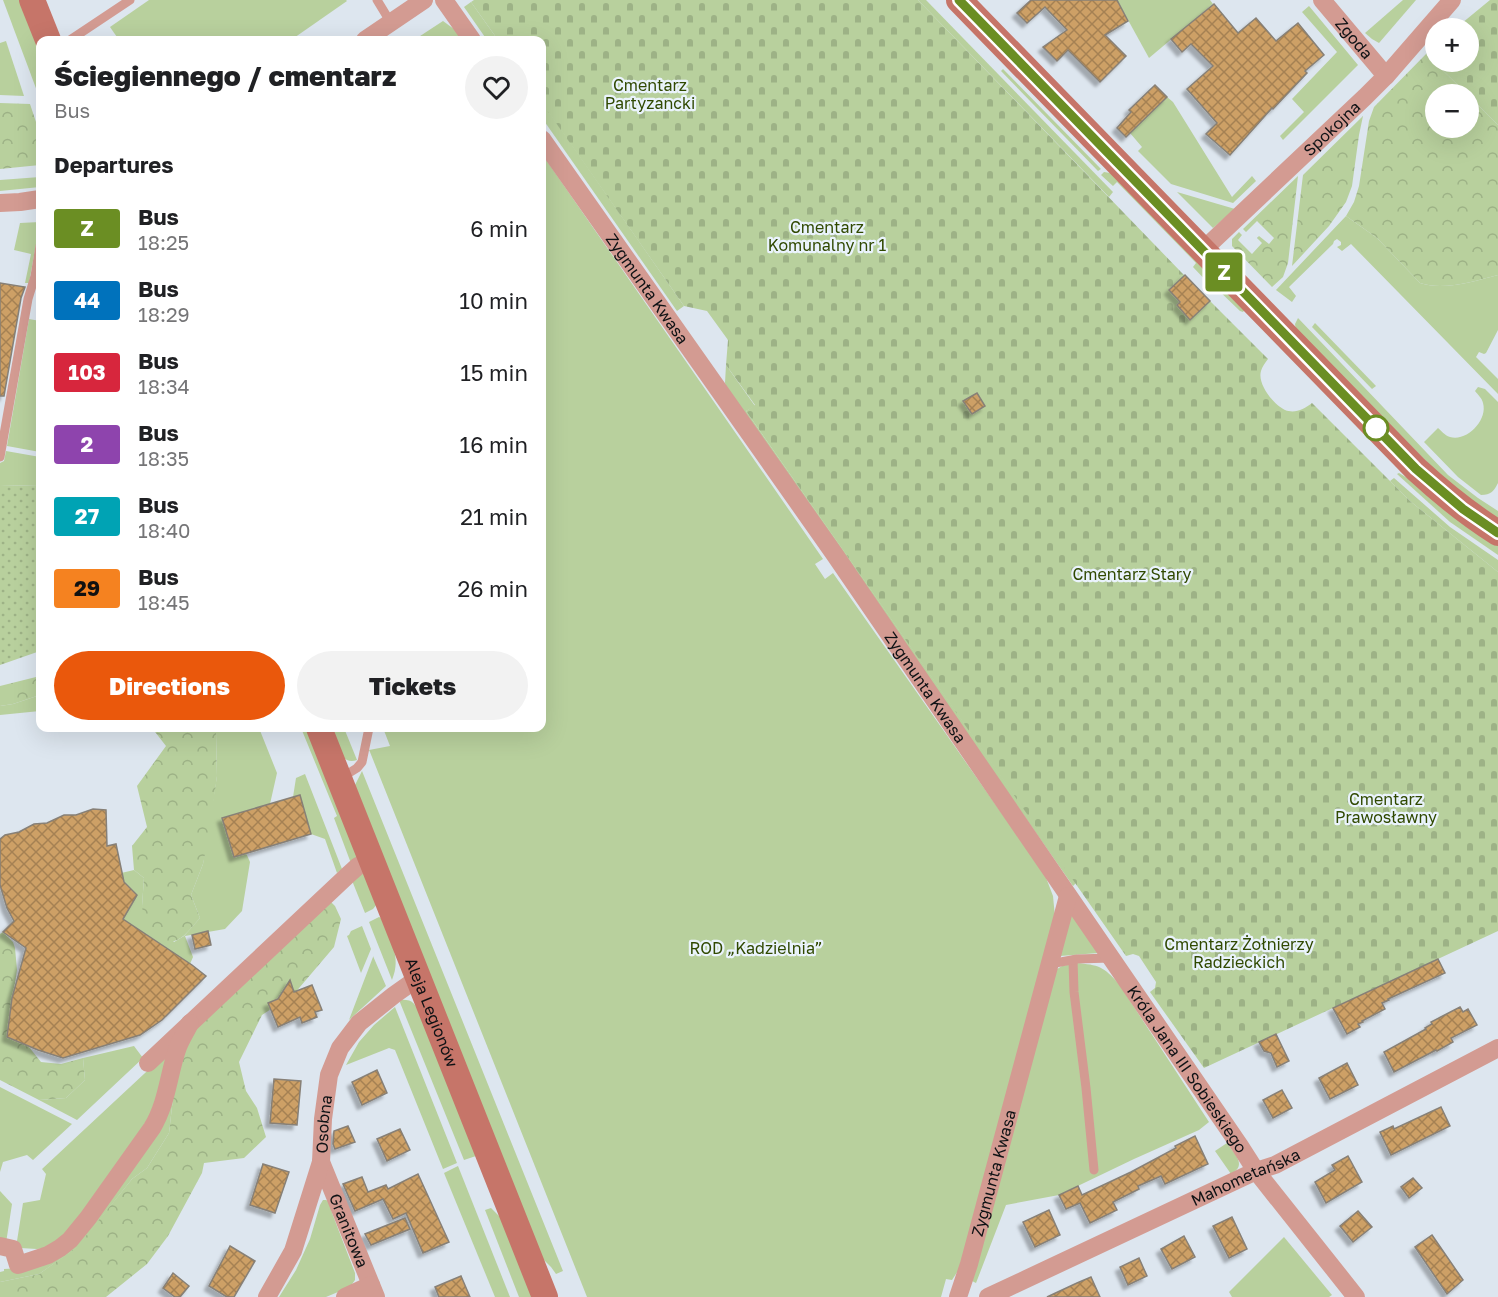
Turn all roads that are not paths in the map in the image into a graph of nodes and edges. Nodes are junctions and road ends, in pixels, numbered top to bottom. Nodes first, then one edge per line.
1 (32, 0) edge
2 (130, 0) edge
3 (377, 0) edge
4 (424, 0) edge
5 (444, 0) edge
6 (959, 0) edge
7 (1322, 0) edge
8 (1452, 0) edge
9 (392, 22) junction
10 (46, 36) edge
11 (76, 36) edge
12 (371, 36) edge
13 (469, 36) edge
14 (1386, 76) junction
15 (546, 145) edge
16 (36, 200) edge
17 (0, 203) edge
18 (1203, 250) junction
19 (36, 264) edge
20 (0, 457) edge
21 (1498, 533) edge
22 (321, 732) edge
23 (368, 732) edge
24 (339, 779) junction
25 (372, 860) junction
26 (1068, 896) junction
27 (1111, 958) junction
28 (1073, 960) junction
29 (1050, 964) junction
30 (418, 978) junction
31 (190, 1023) junction
32 (1498, 1048) edge
33 (148, 1063) dead end
34 (321, 1162) junction
35 (1094, 1170) dead end
36 (1256, 1172) junction
37 (0, 1246) edge
38 (373, 1291) edge
39 (267, 1297) edge
40 (345, 1297) edge
41 (545, 1297) edge
42 (958, 1297) edge
43 (988, 1297) edge
44 (1356, 1297) edge

1 - 10 street
2 - 11 lane
3 - 9 lane
4 - 9 street
5 - 13 street
6 - 18 street
7 - 14 street, Zgoda
8 - 14 street, Spokojna
9 - 12 street
14 - 18 street, Spokojna
15 - 26 street, Zygmunta Kwasa
16 - 17 street
18 - 21 street
19 - 20 lane
22 - 24 street, Aleja Legionów
23 - 24 lane
24 - 25 street, Aleja Legionów
25 - 30 street, Aleja Legionów
25 - 31 street
26 - 27 street, Króla Jana III Sobieskiego
26 - 29 street, Zygmunta Kwasa
27 - 28 lane
27 - 36 street, Króla Jana III Sobieskiego
28 - 29 lane
28 - 35 lane
29 - 42 street, Zygmunta Kwasa
30 - 34 street, Osobna
30 - 41 street, Aleja Legionów
31 - 33 street
31 - 37 street
32 - 36 street, Mahometańska
34 - 38 street, Granitowa
34 - 39 street, Osobna
36 - 43 street, Mahometańska
36 - 44 street, Króla Jana III Sobieskiego
38 - 40 street

